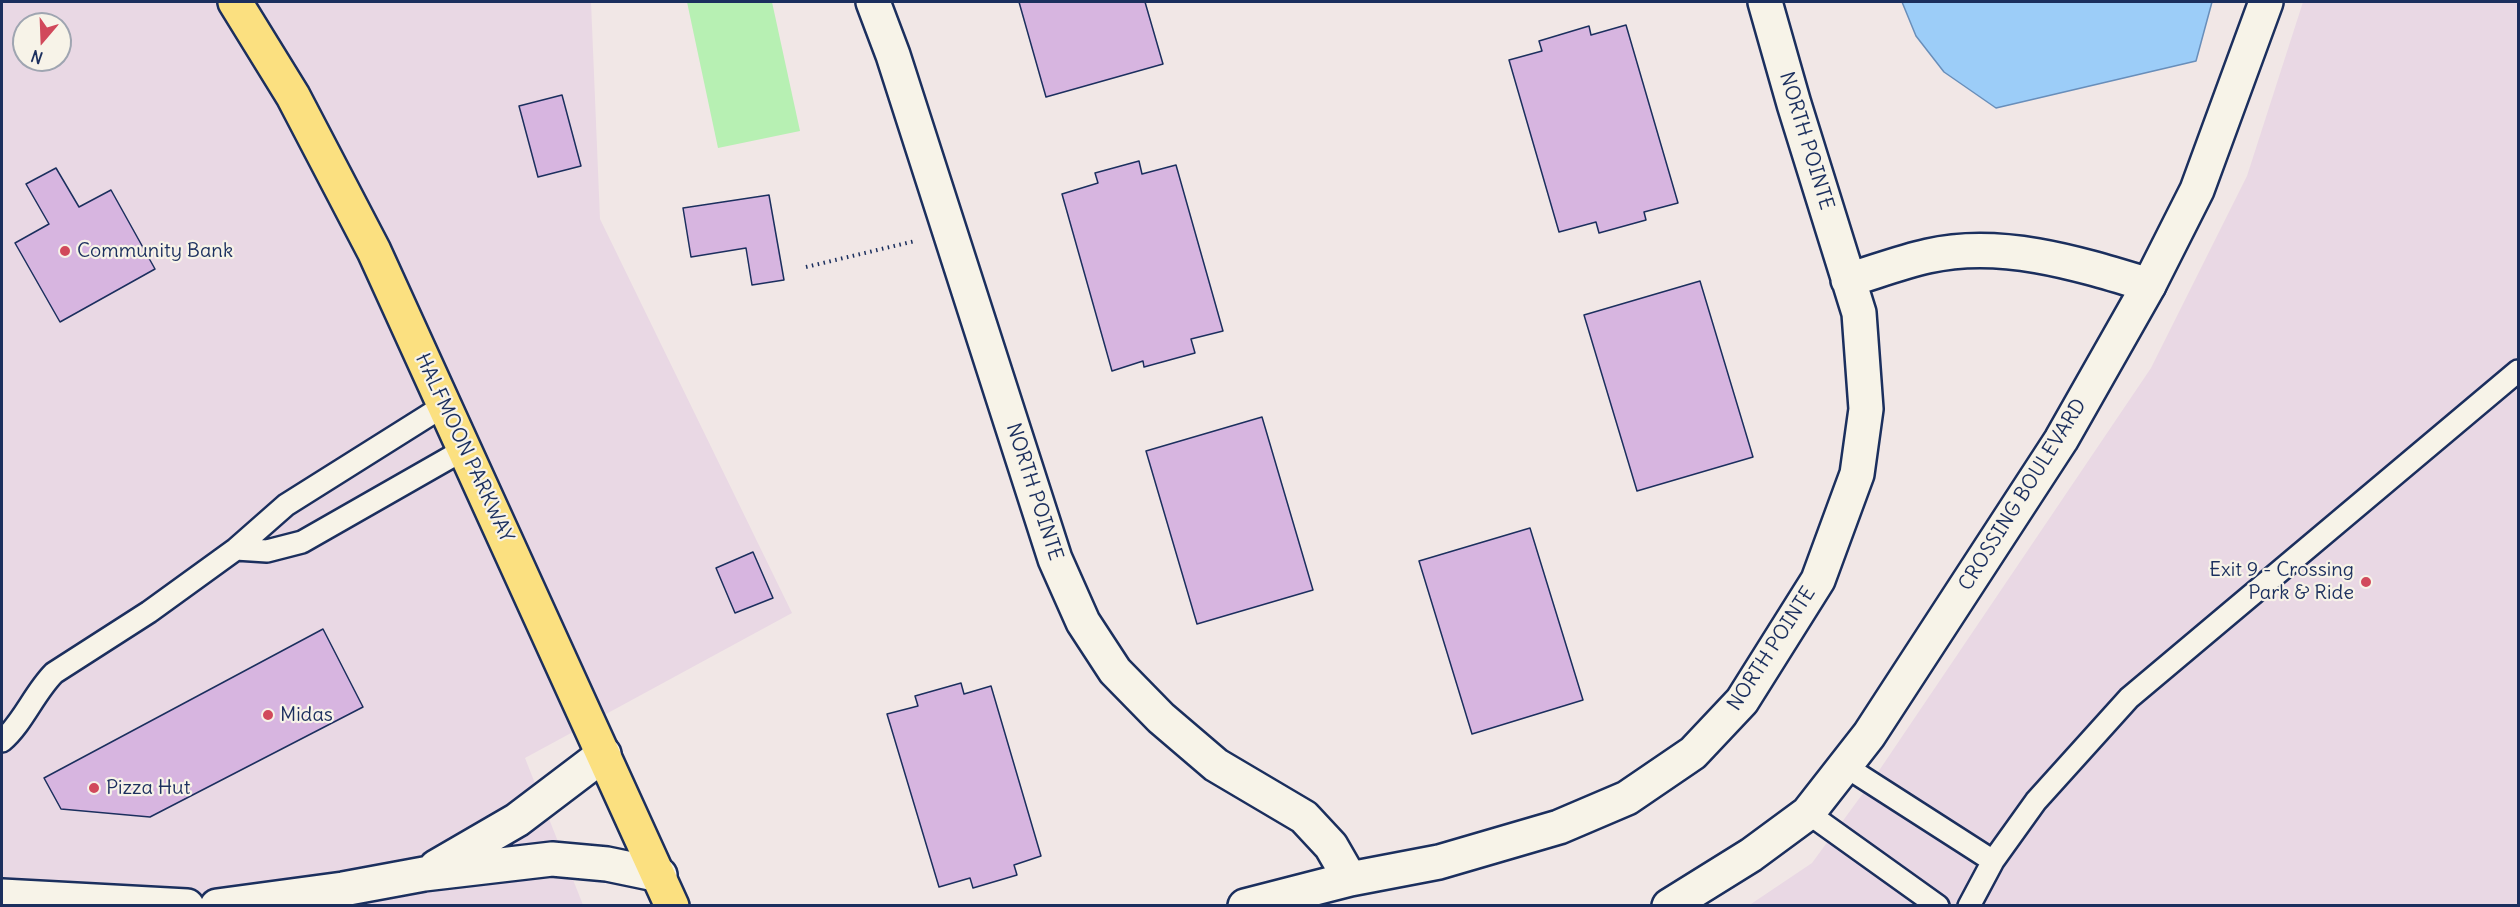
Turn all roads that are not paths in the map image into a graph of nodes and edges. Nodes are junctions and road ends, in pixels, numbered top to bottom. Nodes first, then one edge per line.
1 (235, 2) edge
2 (873, 2) edge
3 (1766, 2) edge
4 (2266, 2) edge
5 (1848, 280) junction
6 (2149, 285) junction
7 (2518, 371) edge
8 (445, 405) junction
9 (465, 449) junction
10 (236, 549) junction
11 (2, 741) edge
12 (604, 754) junction
13 (1845, 766) junction
14 (1808, 813) junction
15 (1993, 861) junction
16 (424, 874) junction
17 (660, 875) junction
18 (1350, 879) junction
19 (345, 897) edge
20 (14, 900) edge
21 (259, 903) edge
22 (187, 906) edge
23 (217, 906) edge
24 (672, 906) edge
25 (1245, 906) edge
26 (1669, 906) edge
27 (1938, 906) edge
28 (1969, 906) edge

1 - 8 main road, HALFMOON PARKWAY
2 - 18 street, NORTH POINTE
3 - 5 street, NORTH POINTE
4 - 6 street, CROSSING BOULEVARD
5 - 6 street
5 - 18 street, NORTH POINTE
6 - 13 street, CROSSING BOULEVARD
7 - 15 lane
8 - 9 main road, HALFMOON PARKWAY
8 - 10 lane
9 - 10 lane
9 - 12 main road, HALFMOON PARKWAY
10 - 11 lane
12 - 16 street
12 - 17 main road, HALFMOON PARKWAY
13 - 14 street, CROSSING BOULEVARD
13 - 15 lane
14 - 26 street, CROSSING BOULEVARD
14 - 27 lane
15 - 28 lane
16 - 17 street
16 - 19 street
17 - 24 main road, HALFMOON PARKWAY
18 - 25 street, NORTH POINTE
19 - 21 street
20 - 22 street
21 - 23 street

